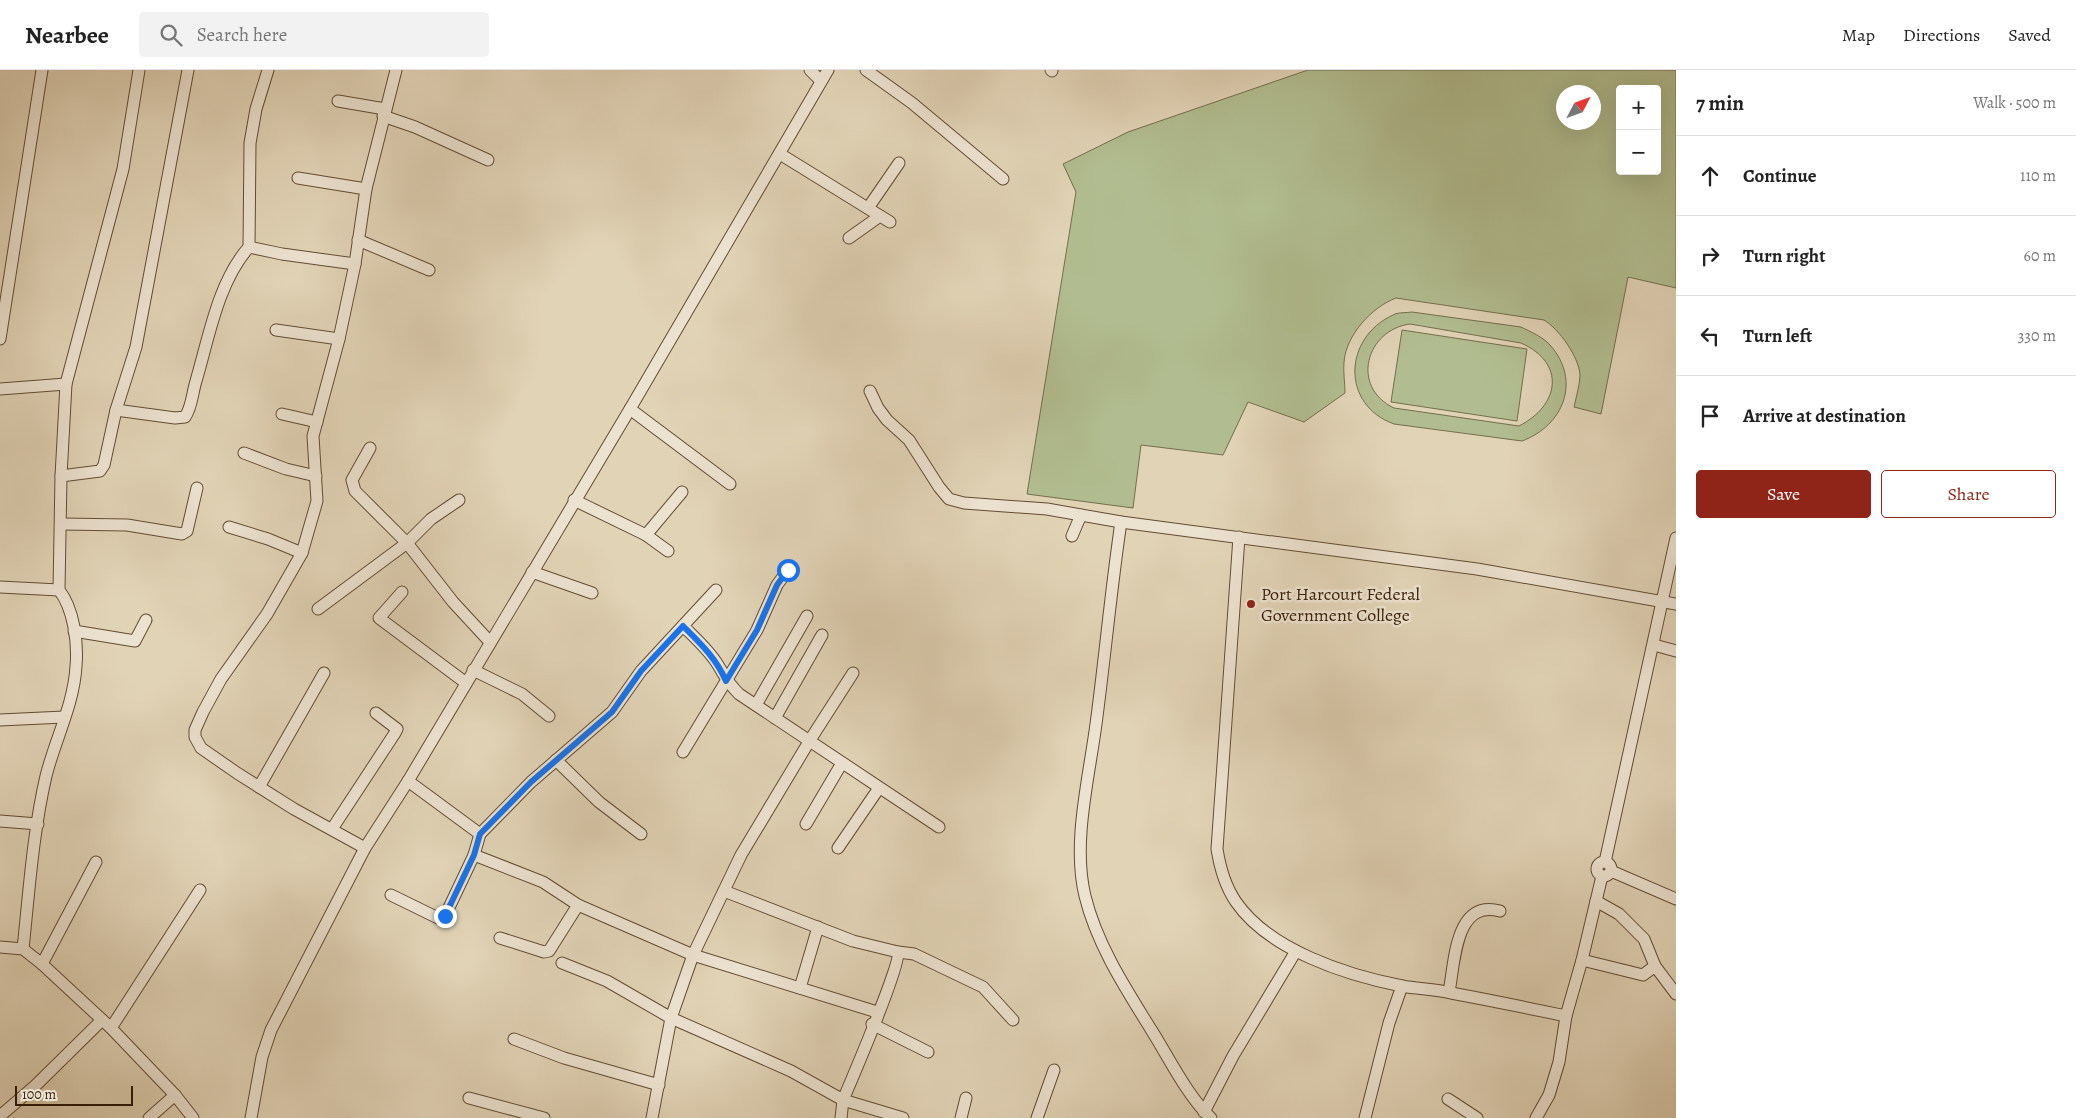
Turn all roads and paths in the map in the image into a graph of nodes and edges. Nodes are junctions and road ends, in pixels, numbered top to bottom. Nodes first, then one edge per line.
1 (42, 70) edge
2 (139, 70) edge
3 (188, 70) edge
4 (268, 70) edge
5 (396, 70) edge
6 (810, 70) edge
7 (828, 70) edge
8 (866, 70) edge
9 (821, 80) junction
10 (338, 101) dead end
11 (384, 112) junction
12 (780, 154) junction
13 (488, 160) dead end
14 (899, 163) dead end
15 (298, 178) dead end
16 (1003, 180) dead end
17 (366, 189) junction
18 (868, 208) junction
19 (849, 238) dead end
20 (358, 240) junction
21 (249, 247) junction
22 (355, 264) junction
23 (429, 270) dead end
24 (276, 330) dead end
25 (0, 339) edge
26 (339, 339) junction
27 (66, 384) junction
28 (0, 389) edge
29 (870, 391) dead end
30 (630, 408) junction
31 (116, 410) junction
32 (282, 414) dead end
33 (317, 422) junction
34 (370, 448) dead end
35 (244, 453) dead end
36 (61, 476) junction
37 (316, 476) junction
38 (730, 484) dead end
39 (197, 488) dead end
40 (682, 492) dead end
41 (459, 500) dead end
42 (574, 500) junction
43 (1081, 515) junction
44 (1121, 522) junction
45 (62, 524) junction
46 (229, 527) dead end
47 (646, 535) junction
48 (1072, 536) dead end
49 (1239, 537) junction
50 (1676, 538) edge
51 (407, 543) junction
52 (668, 551) dead end
53 (302, 553) junction
54 (788, 570) dead end
55 (532, 572) junction
56 (0, 587) edge
57 (59, 590) junction
58 (716, 590) dead end
59 (402, 592) dead end
60 (592, 593) dead end
61 (1663, 602) junction
62 (1676, 604) edge
63 (318, 609) dead end
64 (807, 616) dead end
65 (146, 620) dead end
66 (683, 626) junction
67 (74, 631) junction
68 (822, 635) dead end
69 (490, 642) junction
70 (1654, 645) junction
71 (1676, 652) edge
72 (473, 670) junction
73 (324, 673) dead end
74 (853, 673) dead end
75 (726, 681) junction
76 (466, 683) junction
77 (756, 705) junction
78 (376, 713) dead end
79 (549, 716) dead end
80 (64, 717) junction
81 (775, 718) junction
82 (0, 720) edge
83 (810, 740) junction
84 (683, 752) dead end
85 (556, 760) junction
86 (842, 763) junction
87 (408, 780) junction
88 (259, 786) junction
89 (879, 788) junction
90 (0, 821) edge
91 (38, 824) junction
92 (806, 824) dead end
93 (939, 827) dead end
94 (332, 829) junction
95 (480, 834) junction
96 (641, 834) dead end
97 (365, 848) junction
98 (838, 848) dead end
99 (474, 855) junction
100 (96, 862) dead end
101 (1606, 870) junction
102 (200, 890) dead end
103 (724, 891) junction
104 (391, 895) dead end
105 (1676, 899) edge
106 (1596, 901) junction
107 (578, 905) junction
108 (1500, 911) dead end
109 (818, 927) junction
110 (500, 938) dead end
111 (0, 947) edge
112 (23, 949) junction
113 (1296, 951) junction
114 (898, 952) junction
115 (693, 955) junction
116 (1582, 960) junction
117 (562, 963) dead end
118 (42, 964) junction
119 (1655, 966) junction
120 (1402, 986) junction
121 (800, 988) junction
122 (1449, 992) junction
123 (1676, 994) edge
124 (877, 1012) junction
125 (1566, 1016) junction
126 (671, 1018) junction
127 (1013, 1020) dead end
128 (106, 1024) junction
129 (872, 1024) junction
130 (514, 1039) dead end
131 (928, 1052) dead end
132 (1054, 1070) dead end
133 (659, 1085) junction
134 (175, 1095) junction
135 (469, 1098) dead end
136 (966, 1098) dead end
137 (1448, 1099) dead end
138 (843, 1100) junction
139 (1208, 1115) edge
140 (0, 1116) edge
141 (149, 1118) edge
142 (192, 1118) edge
143 (251, 1118) edge
144 (544, 1118) edge
145 (652, 1118) edge
146 (842, 1118) edge
147 (903, 1118) edge
148 (960, 1118) edge
149 (1036, 1118) edge
150 (1365, 1118) edge
151 (1477, 1118) edge
152 (1536, 1118) edge

1 - 25 street
2 - 27 street
3 - 31 street
4 - 21 street
5 - 11 street
6 - 9 street
7 - 9 street
8 - 16 street
9 - 12 street
10 - 11 street
11 - 13 street
11 - 17 street
12 - 18 street
12 - 30 street
14 - 18 street
15 - 17 street
17 - 20 street
18 - 19 street
20 - 22 street
20 - 23 street
21 - 22 street
21 - 31 street
22 - 26 street
24 - 26 street
26 - 33 street
27 - 28 street
27 - 36 street
29 - 43 street
30 - 38 street
30 - 42 street
31 - 36 street
32 - 33 street
33 - 37 street
34 - 51 street
35 - 37 street
36 - 45 street
37 - 53 street
39 - 45 street
40 - 47 street
41 - 51 street
42 - 47 street
42 - 55 street
43 - 44 street
43 - 48 street
44 - 49 street
44 - 139 street
45 - 57 street
46 - 53 street
47 - 52 street
49 - 61 street
49 - 113 street
50 - 61 street
51 - 63 street
51 - 69 street
53 - 88 street
54 - 75 street
55 - 60 street
55 - 69 street
56 - 57 street
57 - 67 street
58 - 66 street
59 - 76 street
61 - 62 street
61 - 70 street
64 - 77 street
65 - 67 street
66 - 75 street
66 - 85 street
67 - 80 street
68 - 81 street
69 - 72 street
70 - 71 street
70 - 101 street
72 - 76 street
72 - 79 street
73 - 88 street
74 - 83 street
75 - 77 street
75 - 84 street
76 - 87 street
77 - 81 street
78 - 94 street
80 - 82 street
80 - 91 street
81 - 83 street
83 - 86 street
83 - 103 street
85 - 95 street
85 - 96 street
86 - 89 street
86 - 92 street
87 - 95 street
87 - 97 street
88 - 94 street
89 - 93 street
89 - 98 street
90 - 91 street
91 - 112 street
94 - 97 street
95 - 99 street
97 - 143 street
99 - 104 street
99 - 107 street
100 - 118 street
101 - 105 street
101 - 106 street
102 - 128 street
103 - 109 street
103 - 115 street
106 - 116 street
106 - 119 street
107 - 110 street
107 - 115 street
108 - 122 street
109 - 114 street
109 - 121 street
111 - 112 street
112 - 118 street
113 - 120 street
113 - 139 street
114 - 124 street
114 - 127 street
115 - 121 street
115 - 126 street
116 - 119 street
116 - 125 street
117 - 126 street
118 - 128 street
119 - 123 street
120 - 122 street
120 - 150 street
121 - 124 street
122 - 125 street
124 - 129 street
125 - 152 street
126 - 133 street
126 - 138 street
128 - 134 street
128 - 140 street
129 - 131 street
129 - 138 street
130 - 133 street
132 - 149 street
133 - 145 street
134 - 141 street
134 - 142 street
135 - 144 street
136 - 148 street
137 - 151 street
138 - 146 street
138 - 147 street

